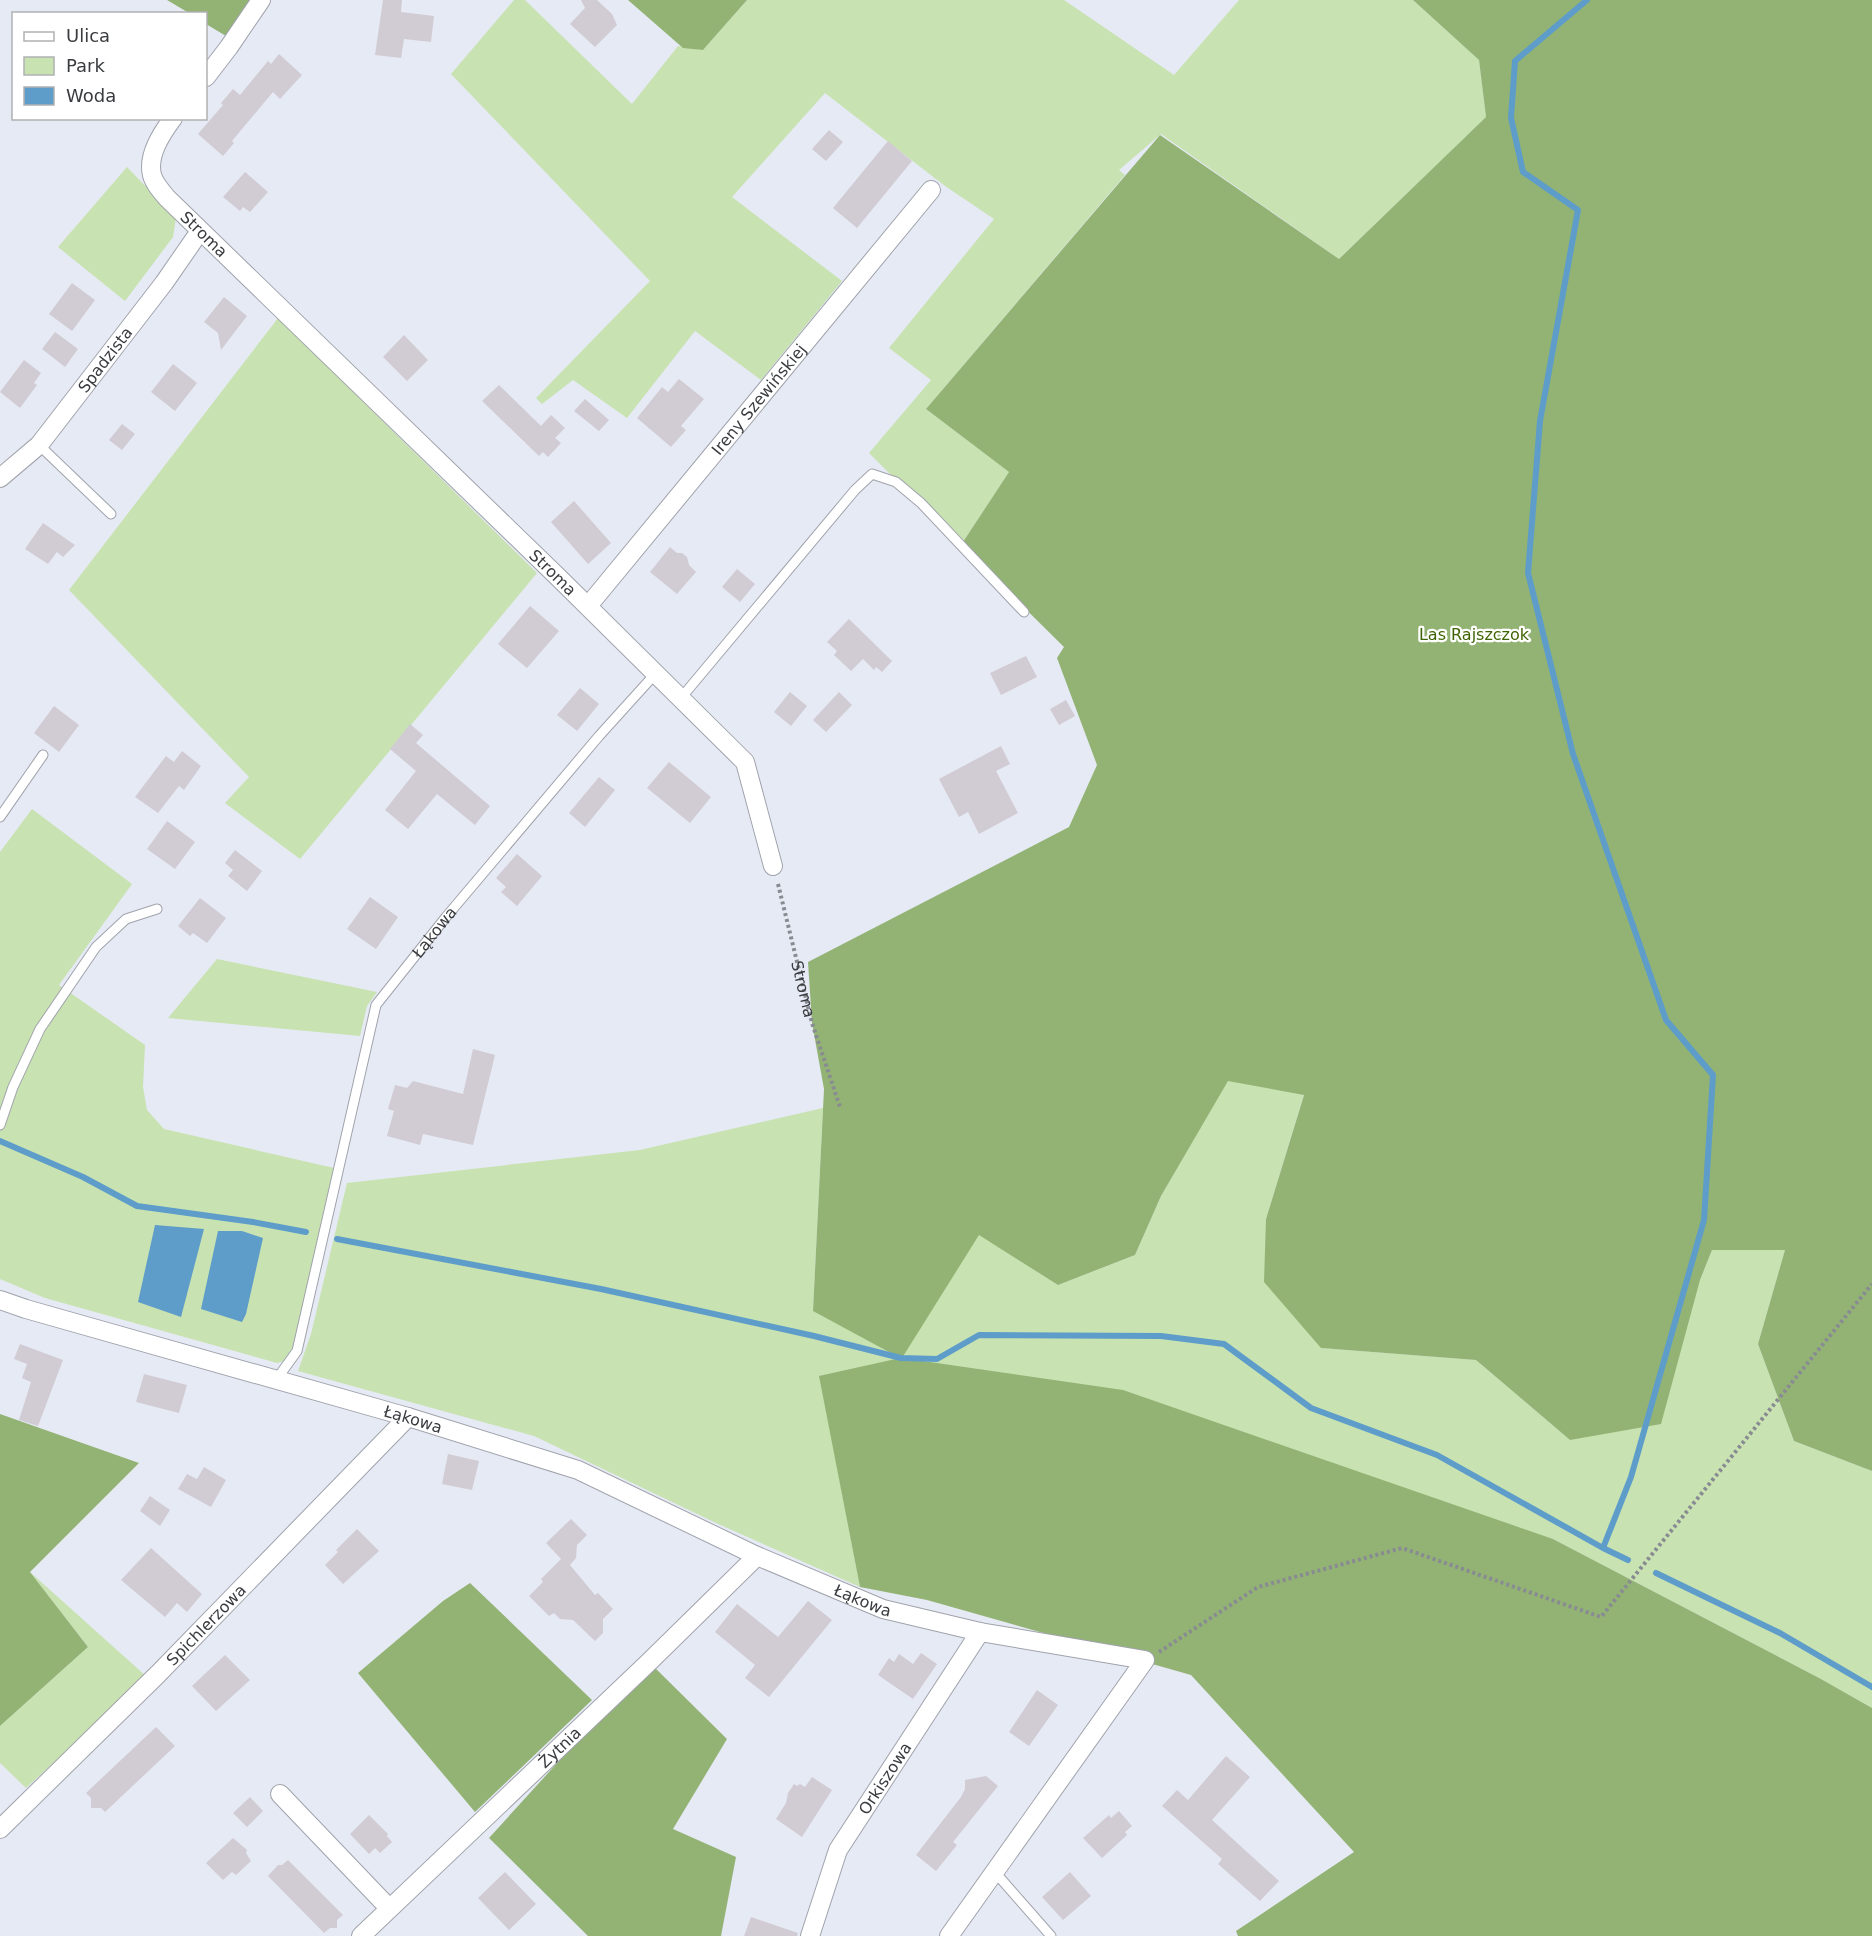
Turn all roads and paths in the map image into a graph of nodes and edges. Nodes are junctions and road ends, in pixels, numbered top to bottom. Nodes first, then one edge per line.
1 (261, 0) edge
2 (207, 76) edge
3 (172, 120) edge
4 (931, 190) dead end
5 (200, 231) junction
6 (39, 445) junction
7 (0, 478) edge
8 (111, 514) dead end
9 (588, 606) junction
10 (1024, 612) dead end
11 (656, 673) junction
12 (681, 698) junction
13 (43, 755) dead end
14 (0, 817) edge
15 (773, 866) joint
16 (157, 909) dead end
17 (840, 1107) dead end
18 (0, 1125) edge
19 (1872, 1284) edge
20 (0, 1300) edge
21 (276, 1380) junction
22 (408, 1417) junction
23 (757, 1556) junction
24 (980, 1632) junction
25 (1145, 1660) junction
26 (280, 1794) dead end
27 (0, 1829) edge
28 (994, 1871) junction
29 (389, 1908) junction
30 (361, 1936) edge
31 (810, 1936) edge
32 (949, 1936) edge
33 (1051, 1936) edge

1 - 2 street
3 - 5 street, Stroma
4 - 9 street, Ireny Szewińskiej
5 - 6 street, Spadzista
5 - 9 street, Stroma
6 - 7 street, Spadzista
6 - 8 lane
9 - 11 street, Stroma
10 - 12 lane
11 - 12 street, Stroma
11 - 21 lane, Łąkowa
12 - 15 street, Stroma
13 - 14 lane
15 - 17 path, Stroma
16 - 18 lane
19 - 25 path
20 - 21 street, Łąkowa
21 - 22 street, Łąkowa
22 - 23 street, Łąkowa
22 - 27 street, Spichlerzowa
23 - 24 street, Łąkowa
23 - 29 street, Żytnia
24 - 25 street, Łąkowa
24 - 31 street, Orkiszowa
25 - 28 street
26 - 29 street
28 - 32 street
28 - 33 lane
29 - 30 street, Żytnia

